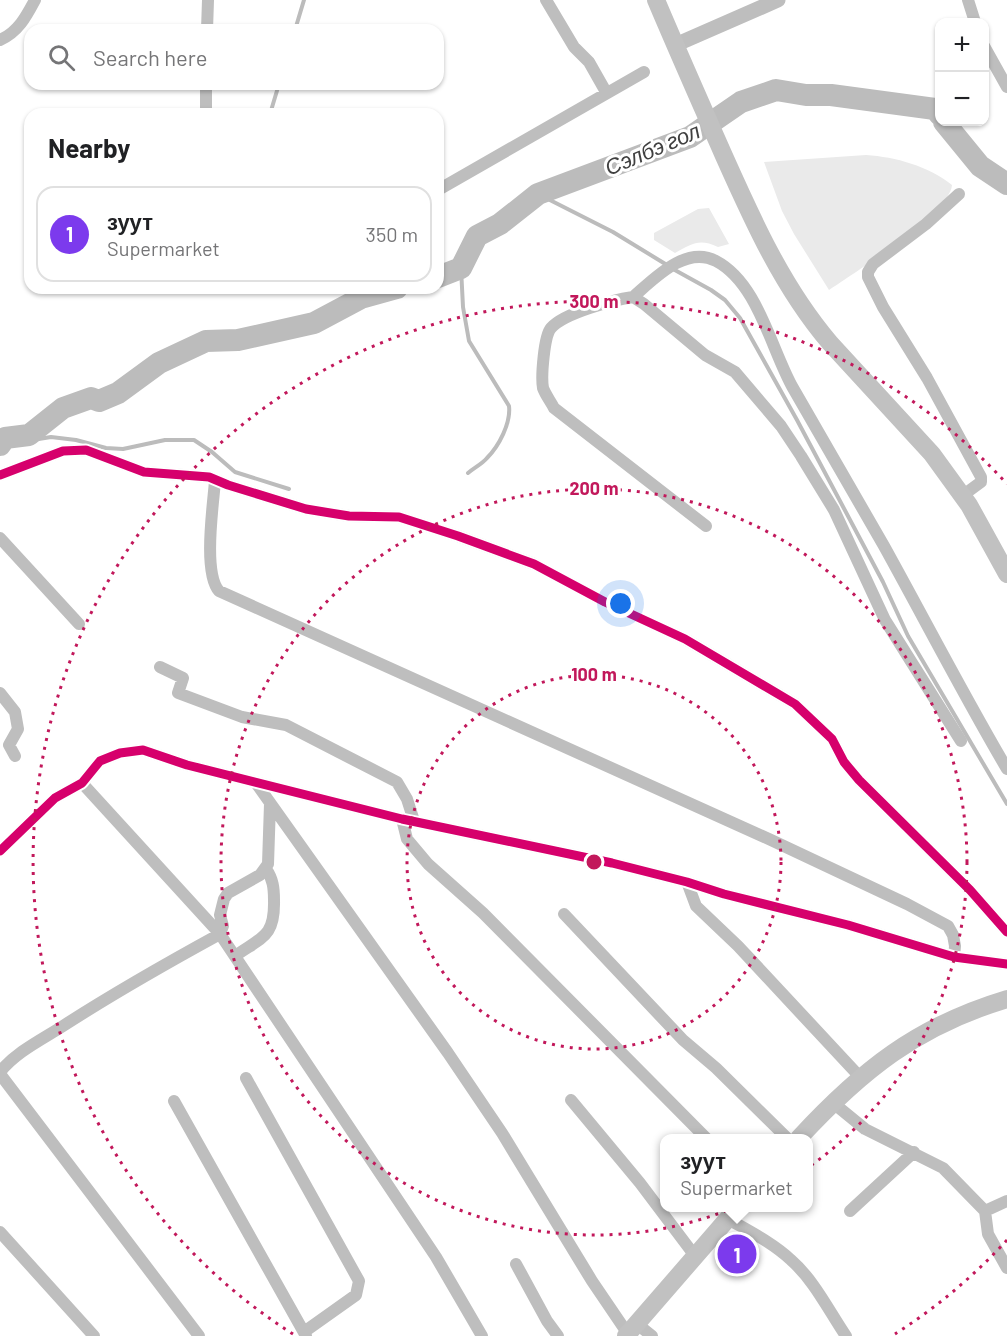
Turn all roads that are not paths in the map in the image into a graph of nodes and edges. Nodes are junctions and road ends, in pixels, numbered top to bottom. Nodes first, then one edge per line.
1 (35, 0) edge
2 (208, 0) edge
3 (546, 0) edge
4 (656, 0) edge
5 (778, 0) edge
6 (968, 0) edge
7 (974, 18) edge
8 (207, 24) edge
9 (0, 40) edge
10 (679, 53) junction
11 (989, 55) edge
12 (644, 72) dead end
13 (1007, 87) edge
14 (206, 90) edge
15 (606, 92) junction
16 (206, 108) edge
17 (444, 186) edge
18 (959, 194) dead end
19 (633, 297) junction
20 (0, 475) edge
21 (215, 481) junction
22 (962, 496) junction
23 (706, 526) dead end
24 (0, 538) edge
25 (1007, 574) edge
26 (79, 624) dead end
27 (160, 667) dead end
28 (0, 693) edge
29 (961, 741) dead end
30 (15, 756) dead end
31 (1007, 769) edge
32 (82, 783) junction
33 (256, 783) junction
34 (270, 804) junction
35 (408, 820) junction
36 (0, 851) edge
37 (266, 869) junction
38 (687, 882) junction
39 (564, 914) dead end
40 (1007, 932) edge
41 (220, 934) junction
42 (235, 956) junction
43 (954, 957) junction
44 (1007, 964) edge
45 (1007, 999) edge
46 (0, 1073) edge
47 (860, 1077) junction
48 (246, 1078) dead end
49 (571, 1100) dead end
50 (174, 1101) dead end
51 (832, 1102) junction
52 (702, 1134) edge
53 (783, 1134) edge
54 (803, 1134) edge
55 (914, 1152) junction
56 (1007, 1201) edge
57 (660, 1209) edge
58 (850, 1211) dead end
59 (985, 1211) junction
60 (662, 1212) edge
61 (732, 1213) edge
62 (0, 1233) edge
63 (695, 1256) junction
64 (516, 1264) dead end
65 (1007, 1268) edge
66 (631, 1331) edge
67 (305, 1334) edge
68 (94, 1336) edge
69 (199, 1336) edge
70 (482, 1336) edge
71 (558, 1336) edge
72 (651, 1336) edge
73 (846, 1336) edge

1 - 9 street
2 - 8 street
3 - 15 street
4 - 10 main road
5 - 10 street
6 - 7 street
10 - 22 main road
11 - 13 street
12 - 15 street
14 - 16 street
15 - 17 street
18 - 22 street
19 - 23 street
19 - 29 street
19 - 31 street
20 - 21 street
21 - 40 street
21 - 43 street
22 - 25 main road
24 - 26 street
27 - 35 street
28 - 30 street
32 - 33 street
32 - 36 street
32 - 41 street
33 - 34 street
33 - 35 street
34 - 37 street
34 - 66 street
35 - 38 street
35 - 52 street
37 - 41 street
37 - 42 street
38 - 43 street
38 - 47 street
39 - 53 street
41 - 42 street
41 - 46 street
42 - 70 street
43 - 44 street
45 - 47 main road
46 - 69 street
47 - 51 main road
48 - 67 street
49 - 57 street
50 - 67 street
51 - 54 main road
51 - 55 street
55 - 58 street
55 - 59 street
56 - 59 street
59 - 65 street
60 - 63 street
61 - 63 main road
61 - 73 street
62 - 68 street
63 - 66 main road
64 - 71 street
66 - 72 street

